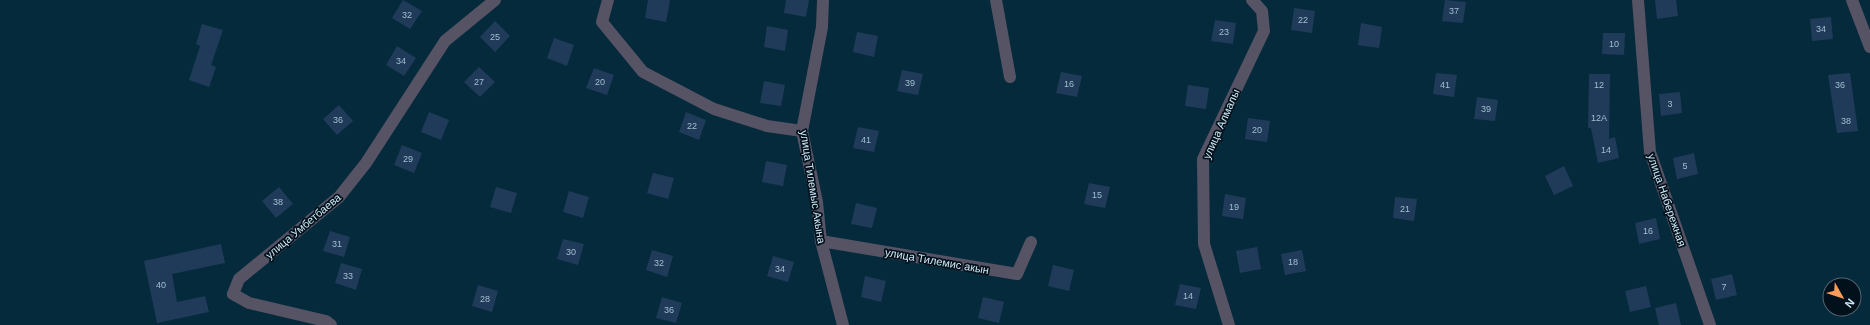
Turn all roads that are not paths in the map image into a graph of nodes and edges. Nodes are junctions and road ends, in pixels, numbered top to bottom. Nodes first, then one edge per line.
1 (495, 0) edge
2 (608, 0) edge
3 (823, 0) edge
4 (996, 0) edge
5 (1252, 0) edge
6 (1638, 0) edge
7 (1852, 0) edge
8 (1870, 47) edge
9 (1010, 77) dead end
10 (802, 131) junction
11 (821, 241) junction
12 (1031, 242) dead end
13 (331, 325) edge
14 (843, 325) edge
15 (1229, 325) edge
16 (1710, 325) edge

1 - 13 street, улица Умбетбаева
2 - 10 street
3 - 10 street, улица Тилемыс Акына
4 - 9 street
5 - 15 street, улица Алмалы
6 - 16 street, улица Набережная
7 - 8 street
10 - 11 street, улица Тилемыс Акына
11 - 12 street, улица Тилемис акын
11 - 14 street, улица Тилемыс Акына

